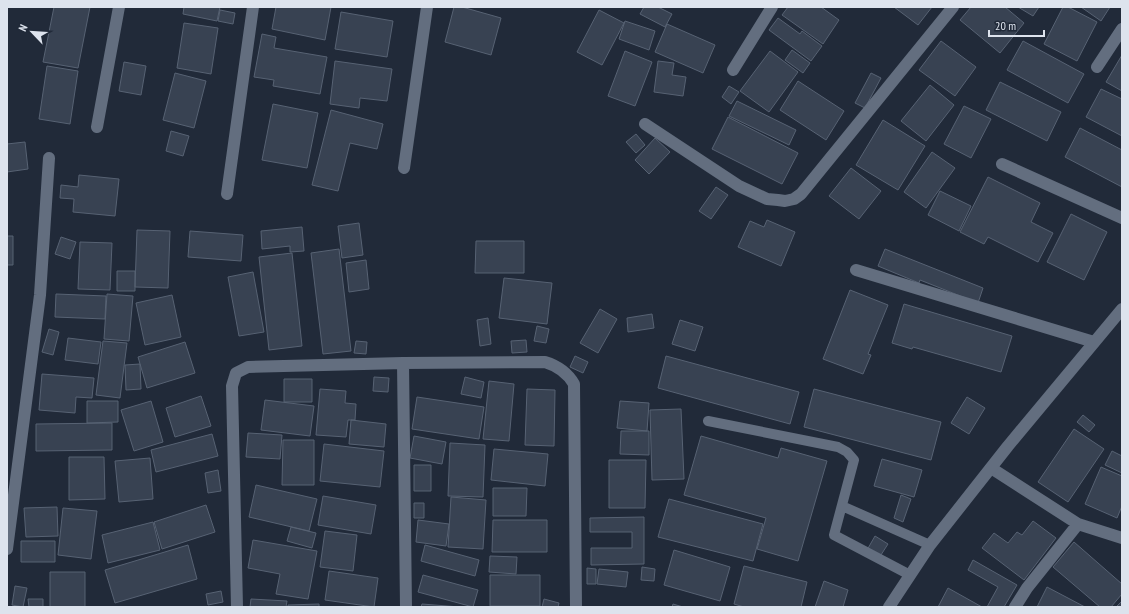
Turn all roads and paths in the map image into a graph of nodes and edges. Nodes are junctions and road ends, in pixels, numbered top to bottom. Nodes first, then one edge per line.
1 (119, 7) edge
2 (253, 7) edge
3 (427, 7) edge
4 (772, 7) edge
5 (953, 7) edge
6 (1122, 29) edge
7 (1097, 67) dead end
8 (733, 70) dead end
9 (644, 124) dead end
10 (97, 127) dead end
11 (49, 158) dead end
12 (1002, 164) dead end
13 (404, 168) dead end
14 (227, 194) dead end
15 (1122, 218) edge
16 (856, 270) dead end
17 (1122, 309) edge
18 (1094, 342) junction
19 (403, 363) junction
20 (708, 421) dead end
21 (992, 468) junction
22 (842, 506) junction
23 (1078, 524) junction
24 (1122, 538) edge
25 (930, 545) junction
26 (7, 549) edge
27 (910, 575) junction
28 (237, 607) edge
29 (406, 607) edge
30 (576, 607) edge
31 (889, 607) edge
32 (1015, 607) edge

1 - 10 street
2 - 14 street
3 - 13 street
4 - 8 street
5 - 9 street
6 - 7 street
11 - 26 street
12 - 15 street
16 - 18 street
17 - 18 street
18 - 21 street
19 - 28 street
19 - 29 street
19 - 30 street
20 - 22 lane
21 - 23 street
21 - 25 street
22 - 25 lane
22 - 27 lane
23 - 24 street
23 - 32 street
25 - 27 street
27 - 31 street

